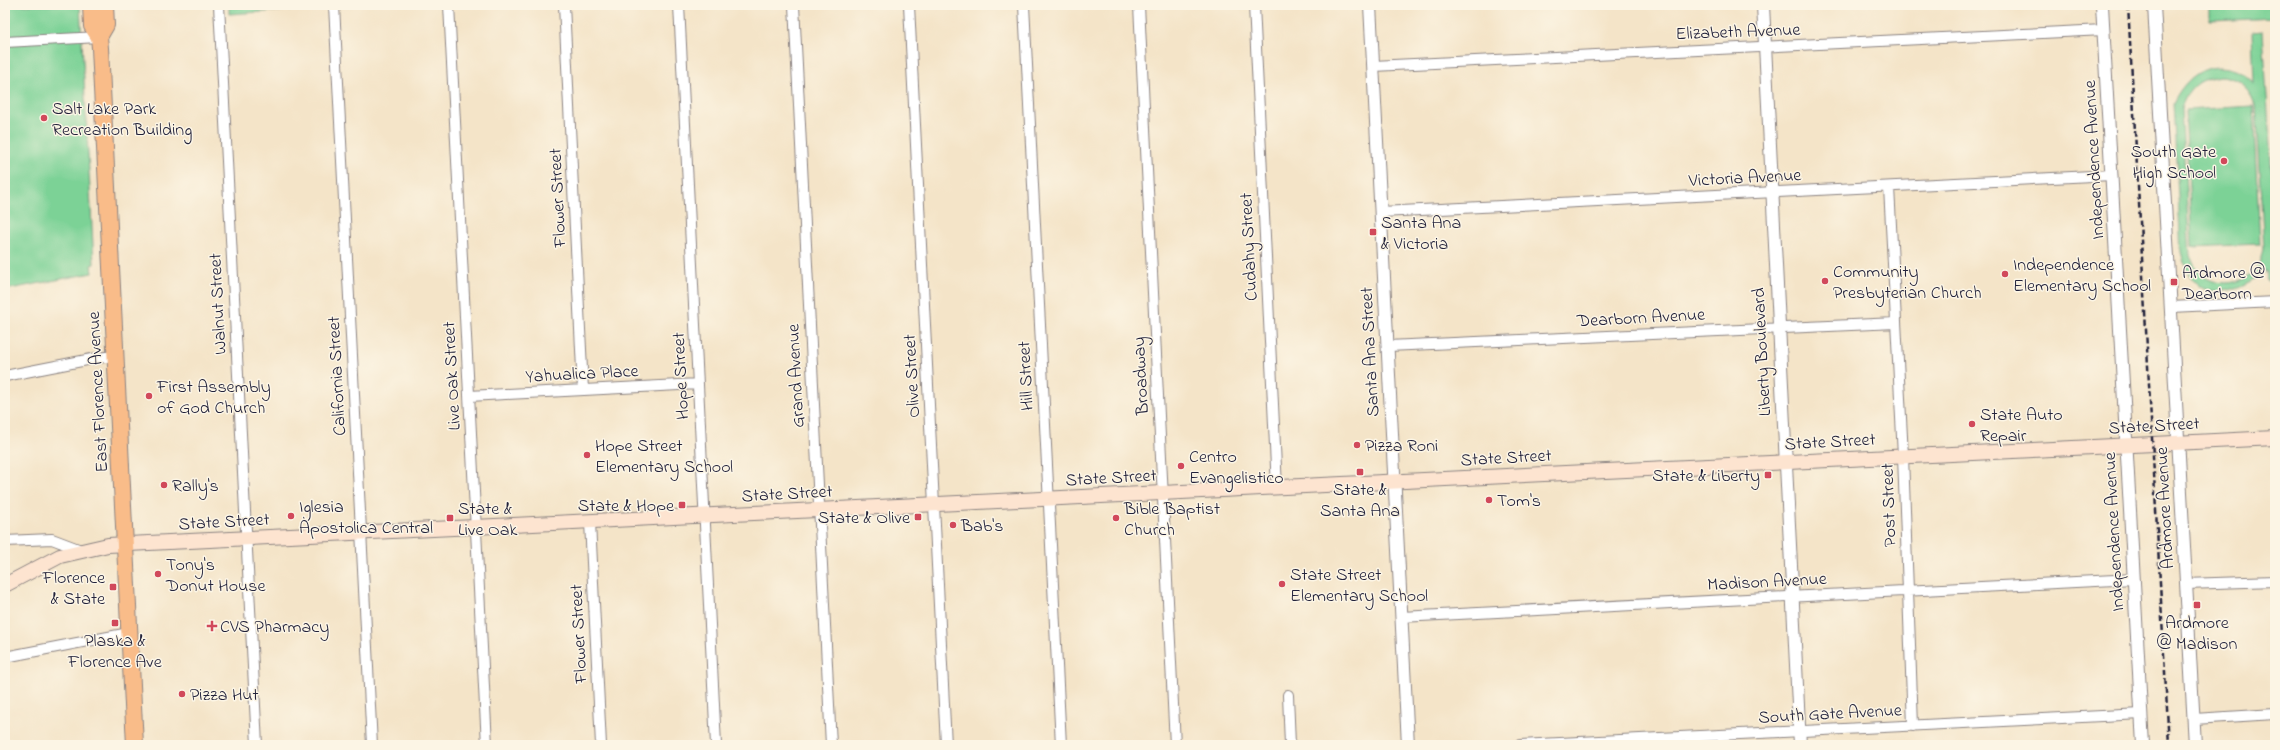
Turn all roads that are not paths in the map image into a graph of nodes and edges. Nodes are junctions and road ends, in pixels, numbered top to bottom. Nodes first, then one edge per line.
1 (91, 5) edge
2 (105, 5) edge
3 (219, 5) edge
4 (334, 5) edge
5 (449, 5) edge
6 (564, 5) edge
7 (679, 5) edge
8 (794, 5) edge
9 (909, 5) edge
10 (1024, 5) edge
11 (1139, 5) edge
12 (1254, 5) edge
13 (1370, 5) edge
14 (1763, 5) edge
15 (2102, 5) edge
16 (2154, 5) edge
17 (2104, 30) junction
18 (99, 37) junction
19 (5, 42) edge
20 (1765, 47) junction
21 (1373, 66) junction
22 (2112, 175) junction
23 (1889, 186) junction
24 (1772, 192) junction
25 (1381, 212) junction
26 (2275, 302) edge
27 (2171, 308) junction
28 (1896, 323) junction
29 (1778, 328) junction
30 (1388, 346) junction
31 (115, 356) junction
32 (5, 376) edge
33 (698, 384) junction
34 (583, 390) junction
35 (469, 396) junction
36 (2275, 438) edge
37 (2178, 443) junction
38 (2127, 445) junction
39 (1903, 456) junction
40 (1785, 462) junction
41 (1393, 482) junction
42 (1277, 488) junction
43 (1163, 494) junction
44 (1048, 499) junction
45 (934, 505) junction
46 (819, 511) junction
47 (705, 516) junction
48 (590, 522) junction
49 (475, 528) junction
50 (360, 534) junction
51 (246, 539) junction
52 (5, 541) edge
53 (124, 544) junction
54 (81, 550) junction
55 (2134, 579) junction
56 (2275, 581) edge
57 (2186, 584) junction
58 (5, 585) edge
59 (1908, 591) junction
60 (1792, 597) junction
61 (1401, 617) junction
62 (129, 633) junction
63 (5, 656) edge
64 (1288, 695) dead end
65 (2142, 714) junction
66 (2275, 714) edge
67 (2194, 719) junction
68 (1913, 726) junction
69 (1799, 731) junction
70 (135, 745) edge
71 (257, 745) edge
72 (372, 745) edge
73 (487, 745) edge
74 (601, 745) edge
75 (716, 745) edge
76 (831, 745) edge
77 (946, 745) edge
78 (1061, 745) edge
79 (1175, 745) edge
80 (1290, 745) edge
81 (1408, 745) edge
82 (1520, 745) edge
83 (1800, 745) edge
84 (2143, 745) edge
85 (2195, 745) edge

1 - 18 main road, East Florence Avenue
2 - 18 main road, East Florence Avenue
3 - 51 street, Walnut Street
4 - 50 street, California Street
5 - 35 street, Live Oak Street
6 - 34 street, Flower Street
7 - 33 street, Hope Street
8 - 46 street, Grand Avenue
9 - 45 street, Olive Street
10 - 44 street, Hill Street
11 - 43 street, Broadway
12 - 42 street, Cudahy Street
13 - 21 street, Santa Ana Street
14 - 20 street, Liberty Boulevard
15 - 17 street, Independence Avenue
16 - 27 street, Ardmore Avenue
17 - 20 street, Elizabeth Avenue
17 - 22 street, Independence Avenue
18 - 19 street
18 - 31 main road, East Florence Avenue
20 - 21 street, Elizabeth Avenue
20 - 24 street, Liberty Boulevard
21 - 25 street, Santa Ana Street
22 - 23 street, Victoria Avenue
22 - 38 street, Independence Avenue
23 - 24 street, Victoria Avenue
23 - 28 street, Post Street
24 - 25 street, Victoria Avenue
24 - 29 street, Liberty Boulevard
25 - 30 street, Santa Ana Street
26 - 27 street
27 - 37 street, Ardmore Avenue
28 - 29 street, Dearborn Avenue
28 - 39 street, Post Street
29 - 30 street, Dearborn Avenue
29 - 40 street, Liberty Boulevard
30 - 41 street, Santa Ana Street
31 - 32 street
31 - 53 main road, East Florence Avenue
33 - 34 street, Yahualica Place
33 - 47 street, Hope Street
34 - 35 street, Yahualica Place
35 - 49 street, Live Oak Street
36 - 37 main road, State Street
37 - 38 main road, State Street
37 - 57 street, Ardmore Avenue
38 - 39 main road, State Street
38 - 55 street, Independence Avenue
39 - 40 main road, State Street
39 - 59 street, Post Street
40 - 41 main road, State Street
40 - 60 street, Liberty Boulevard
41 - 42 main road, State Street
41 - 61 street, Santa Ana Street
42 - 43 main road, State Street
43 - 44 main road, State Street
43 - 79 street, Broadway
44 - 45 main road, State Street
44 - 78 street, Hill Street
45 - 46 main road, State Street
45 - 77 street, Olive Street
46 - 47 main road, State Street
46 - 76 street, Grand Avenue
47 - 48 main road, State Street
47 - 75 street, Hope Street
48 - 49 main road, State Street
48 - 74 street, Flower Street
49 - 50 main road, State Street
49 - 73 street, Live Oak Street
50 - 51 main road, State Street
50 - 72 street, California Street
51 - 53 main road, State Street
51 - 71 street, Walnut Street
52 - 54 street
53 - 54 main road, State Street
53 - 62 main road, East Florence Avenue
54 - 58 main road, State Street
55 - 59 street, Madison Avenue
55 - 65 street, Independence Avenue
56 - 57 street
57 - 67 street, Ardmore Avenue
59 - 60 street, Madison Avenue
59 - 68 street, Post Street
60 - 61 street, Madison Avenue
60 - 69 street, Liberty Boulevard
61 - 81 street, Santa Ana Street
62 - 63 street
62 - 70 main road, East Florence Avenue
64 - 80 street
65 - 68 street, South Gate Avenue
65 - 84 street, Independence Avenue
66 - 67 street
67 - 85 street, Ardmore Avenue
68 - 69 street, South Gate Avenue
69 - 82 street, South Gate Avenue
69 - 83 street, Liberty Boulevard

